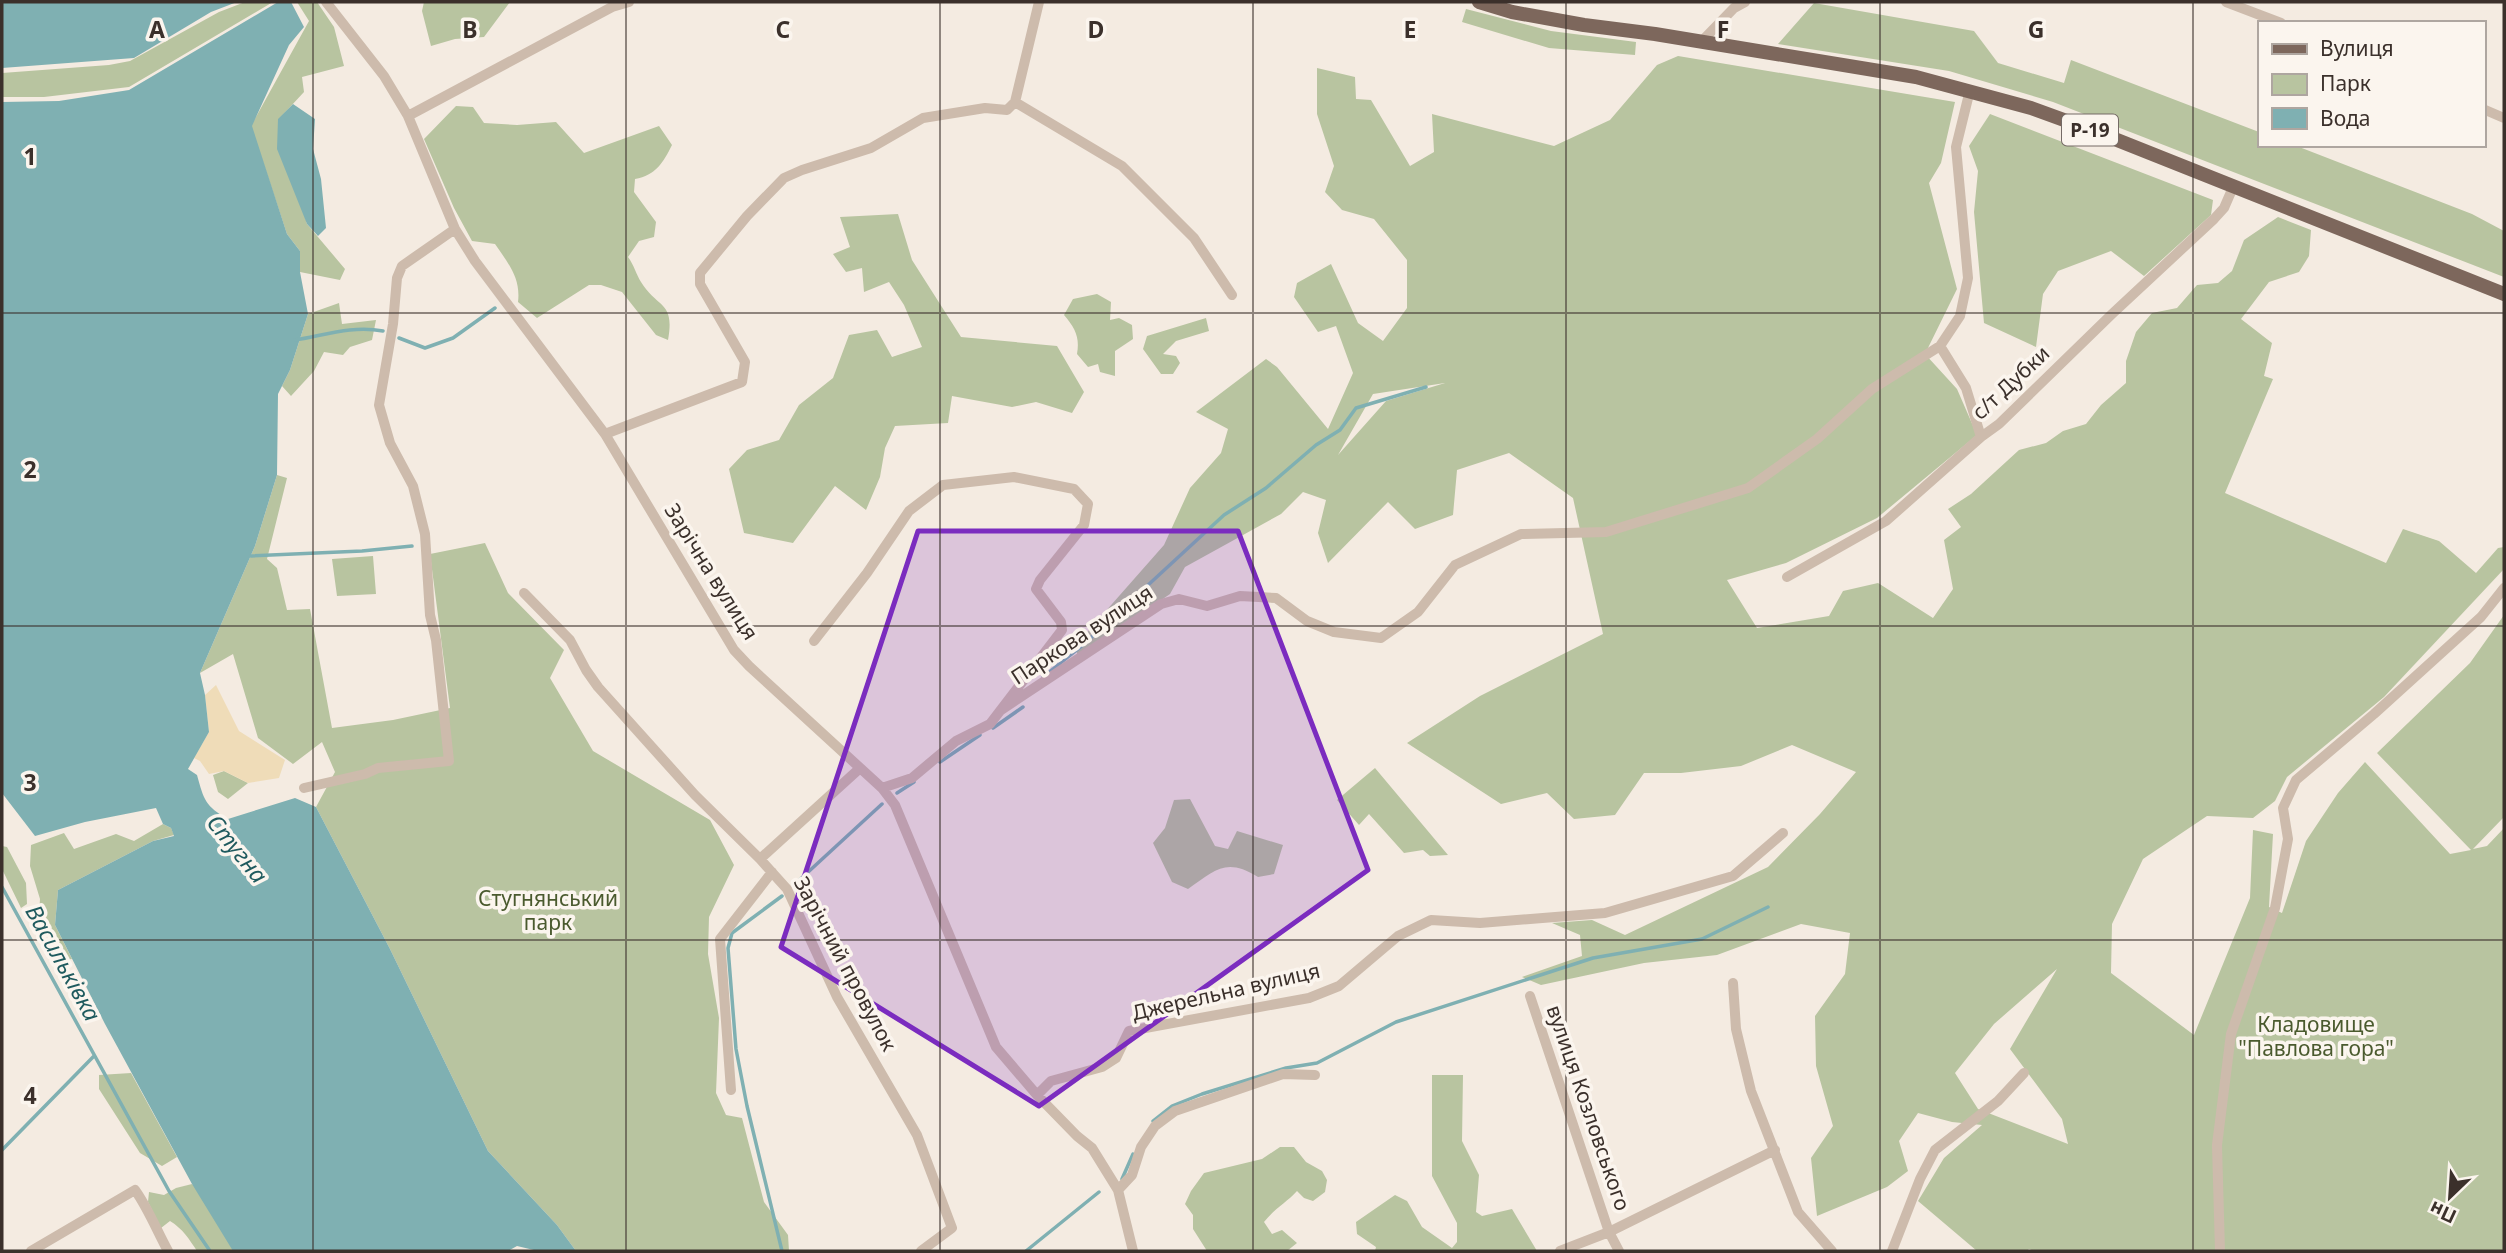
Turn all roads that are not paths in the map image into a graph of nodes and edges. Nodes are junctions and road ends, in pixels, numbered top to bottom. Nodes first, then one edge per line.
1 (326, 2) edge
2 (629, 2) edge
3 (1039, 2) edge
4 (1479, 2) edge
5 (1745, 2) edge
6 (2226, 2) edge
7 (2276, 21) edge
8 (1702, 41) junction
9 (1970, 90) junction
10 (1015, 102) junction
11 (2485, 110) edge
12 (408, 116) junction
13 (2504, 118) edge
14 (2234, 186) junction
15 (455, 229) junction
16 (2504, 294) edge
17 (1231, 295) dead end
18 (1940, 346) junction
19 (605, 434) junction
20 (1981, 437) junction
21 (1787, 577) dead end
22 (2504, 588) edge
23 (524, 593) dead end
24 (814, 641) dead end
25 (1002, 710) junction
26 (859, 769) junction
27 (304, 788) dead end
28 (882, 788) junction
29 (1783, 833) dead end
30 (760, 859) junction
31 (772, 872) junction
32 (1733, 983) dead end
33 (1530, 996) dead end
34 (2024, 1073) dead end
35 (1315, 1075) dead end
36 (731, 1090) dead end
37 (1037, 1095) junction
38 (1775, 1150) junction
39 (1118, 1190) junction
40 (1609, 1232) junction
41 (31, 1251) edge
42 (169, 1251) edge
43 (921, 1251) edge
44 (1133, 1251) edge
45 (1560, 1251) edge
46 (1619, 1251) edge
47 (1832, 1251) edge
48 (1892, 1251) edge
49 (2220, 1251) edge

1 - 12 street, Зарічна вулиця
2 - 12 street
3 - 10 street
4 - 8 main road, Р-19
5 - 8 street
6 - 7 street
8 - 9 main road, Р-19
9 - 14 main road, Р-19
9 - 18 street
10 - 17 street
10 - 19 street
11 - 13 street
12 - 15 street, Зарічна вулиця
14 - 16 main road, Р-19
14 - 20 street, с/т Дубки
15 - 19 street, Зарічна вулиця
15 - 27 street
18 - 20 street
18 - 25 street, Паркова вулиця
19 - 26 street, Зарічна вулиця
20 - 21 street, с/т Дубки
22 - 49 street
23 - 30 street, Зарічний провулок
24 - 25 street
25 - 28 street
26 - 28 street, Зарічна вулиця
26 - 30 street
28 - 37 street, Зарічна вулиця
29 - 37 street, Джерельна вулиця
30 - 31 street, Зарічний провулок
31 - 36 street
31 - 43 street, Зарічний провулок
32 - 38 street
33 - 40 street, вулиця Козловського
34 - 48 street
35 - 39 street
37 - 39 street, Зарічна вулиця
38 - 40 street
38 - 47 street
39 - 44 street, Зарічна вулиця
40 - 45 street
40 - 46 street, вулиця Козловського
41 - 42 street

